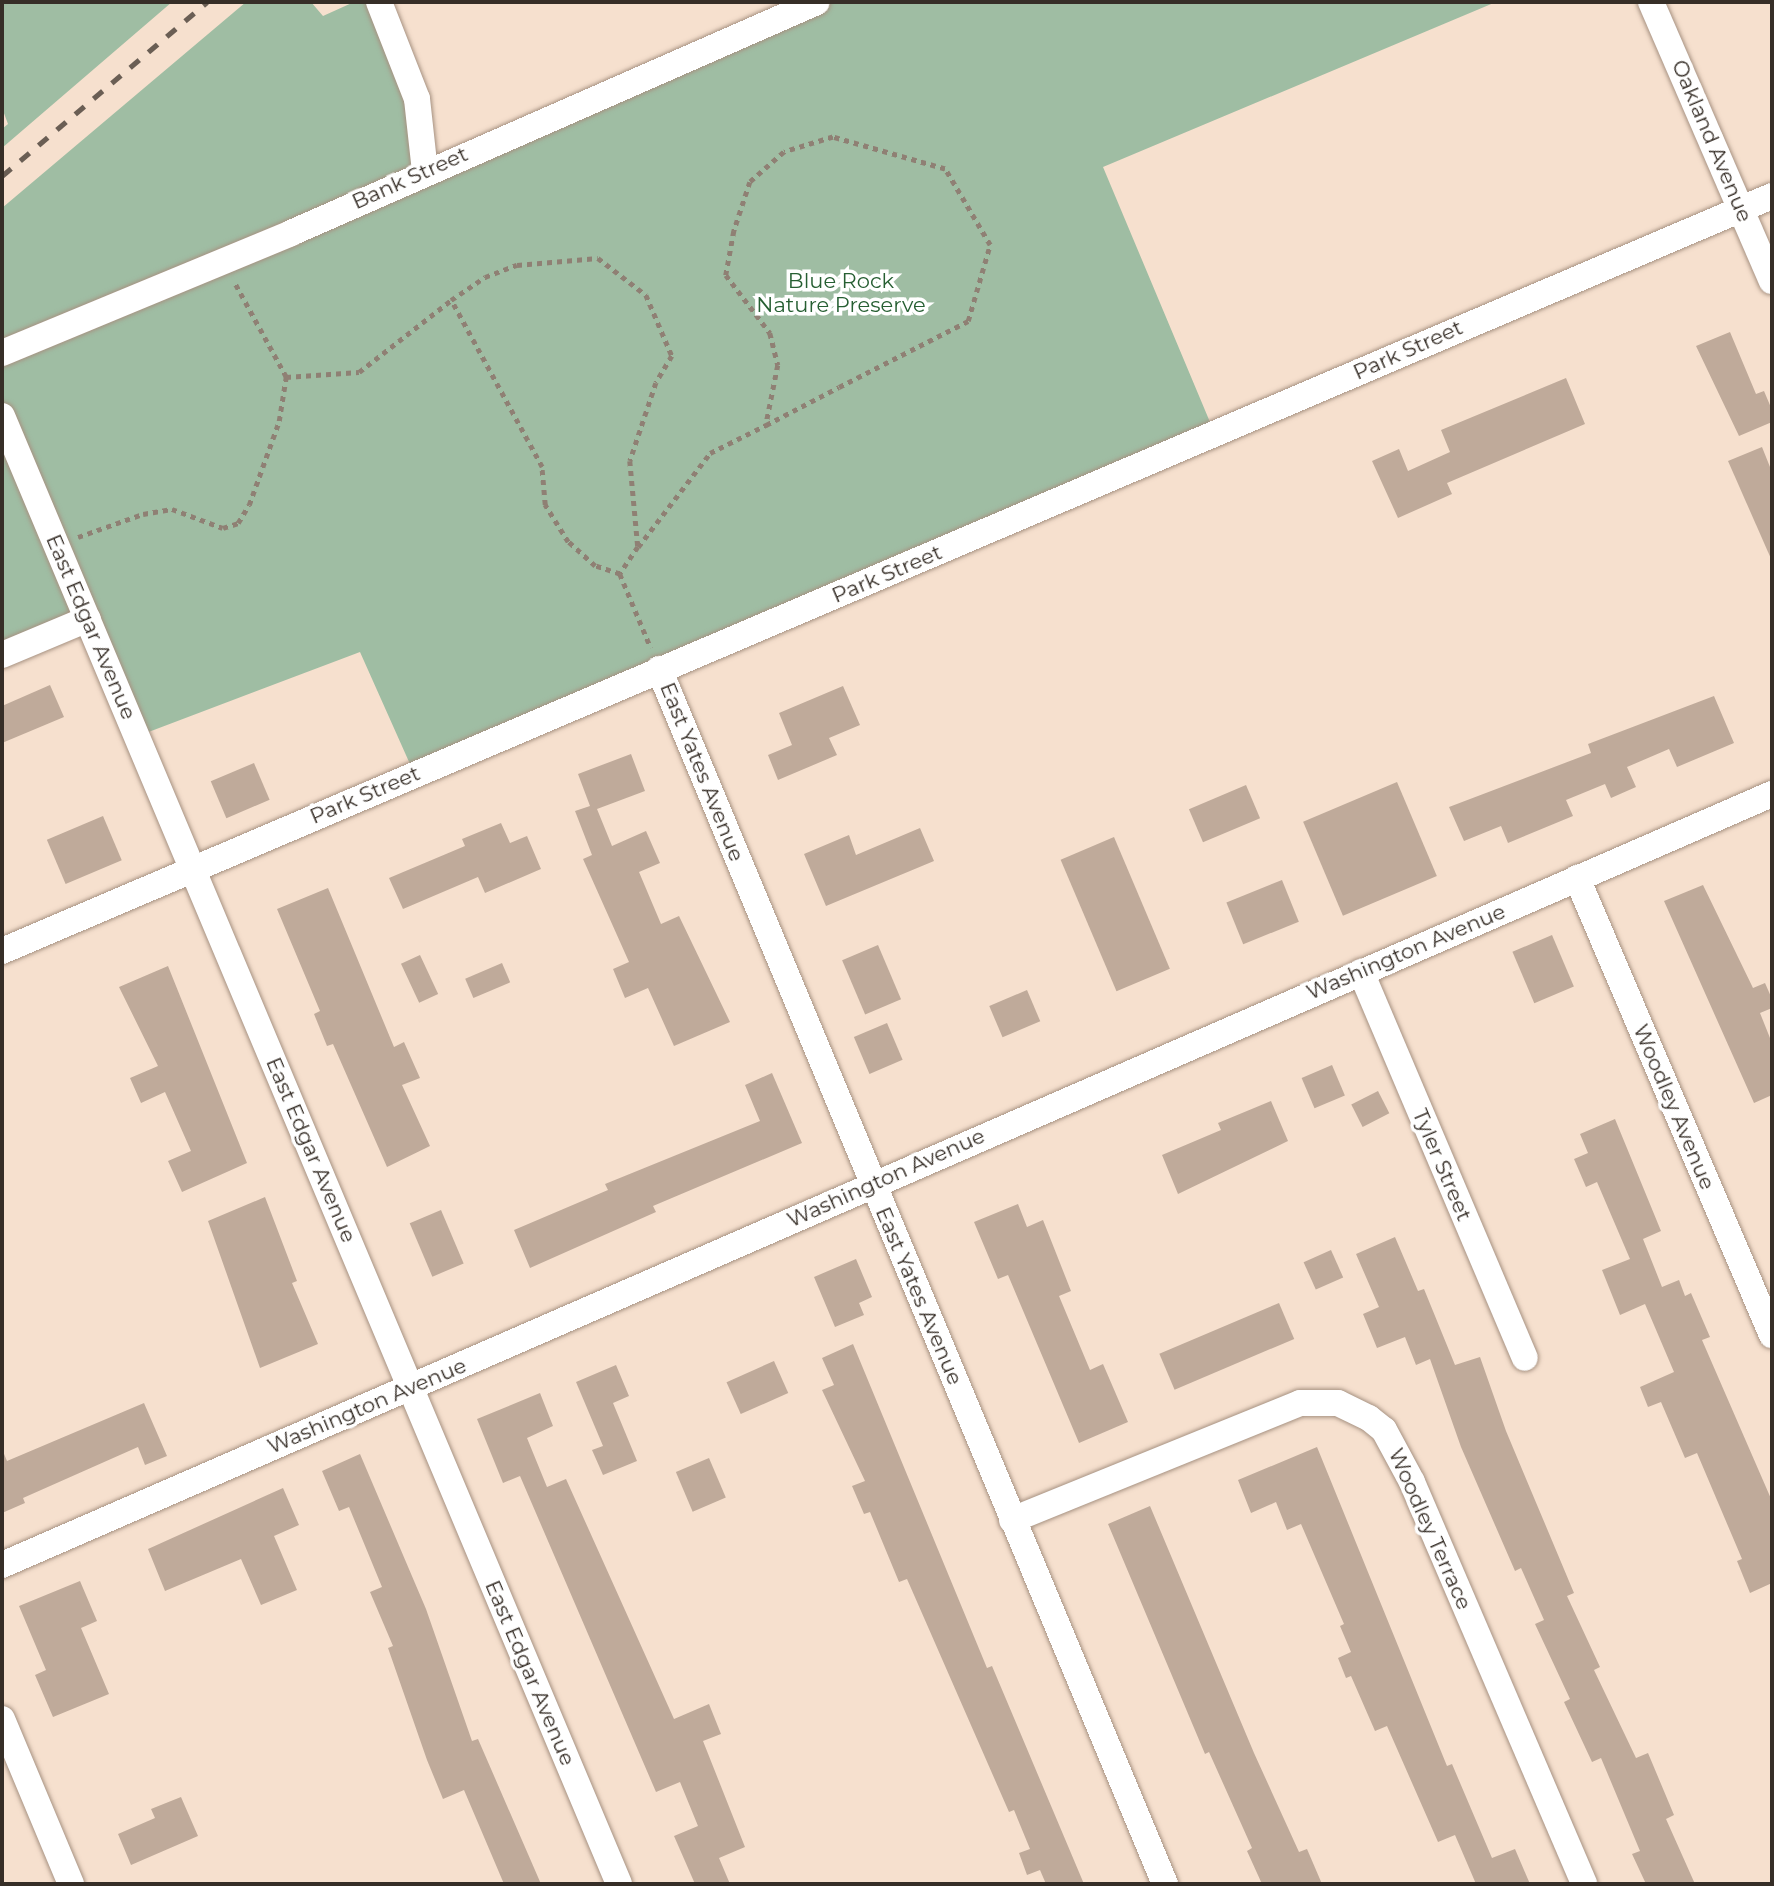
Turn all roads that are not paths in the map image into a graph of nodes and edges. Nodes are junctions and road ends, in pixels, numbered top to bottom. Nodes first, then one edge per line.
1 (379, 2) edge
2 (817, 2) edge
3 (1651, 2) edge
4 (425, 171) junction
5 (1772, 196) edge
6 (1741, 210) junction
7 (1772, 281) edge
8 (2, 353) edge
9 (2, 416) edge
10 (88, 619) junction
11 (2, 655) edge
12 (659, 669) junction
13 (1772, 794) edge
14 (195, 868) junction
15 (1577, 878) junction
16 (2, 951) edge
17 (1361, 972) junction
18 (872, 1183) junction
19 (1772, 1335) edge
20 (1525, 1359) dead end
21 (411, 1387) junction
22 (1012, 1520) junction
23 (2, 1565) edge
24 (2, 1719) edge
25 (71, 1884) edge
26 (619, 1884) edge
27 (1165, 1884) edge
28 (1584, 1884) edge

1 - 4 street
2 - 4 street, Bank Street
3 - 6 street, Oakland Avenue
4 - 8 street, Bank Street
5 - 6 street, Park Street
6 - 7 street, Oakland Avenue
6 - 12 street, Park Street
9 - 10 street, East Edgar Avenue
10 - 11 street
10 - 14 street, East Edgar Avenue
12 - 14 street, Park Street
12 - 18 street, East Yates Avenue
13 - 15 street, Washington Avenue
14 - 16 street, Park Street
14 - 21 street, East Edgar Avenue
15 - 17 street, Washington Avenue
15 - 19 street, Woodley Avenue
17 - 18 street, Washington Avenue
17 - 20 street, Tyler Street
18 - 21 street, Washington Avenue
18 - 22 street, East Yates Avenue
21 - 23 street, Washington Avenue
21 - 26 street, East Edgar Avenue
22 - 27 street, East Yates Avenue
22 - 28 street, Woodley Terrace
24 - 25 street

